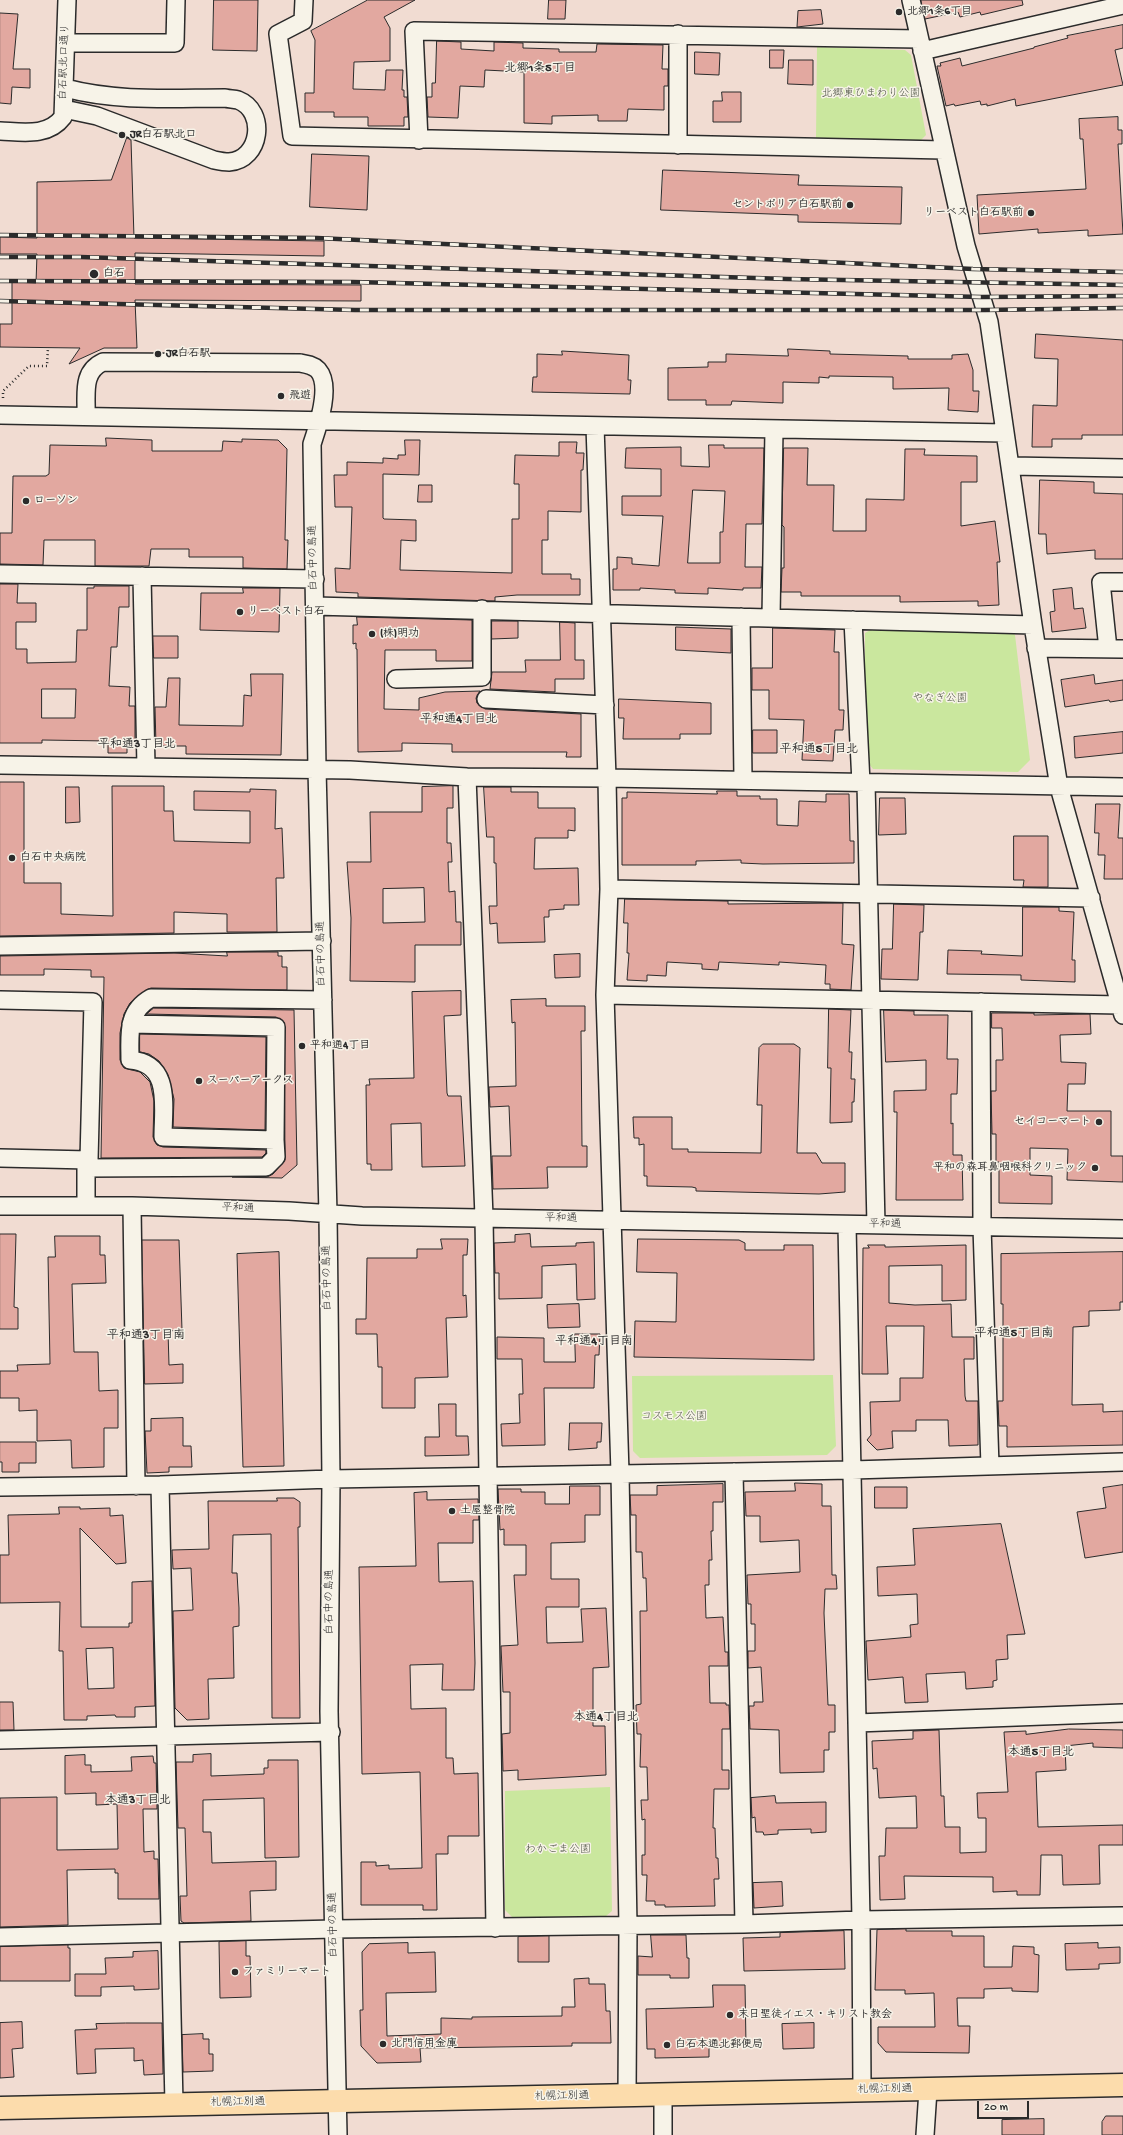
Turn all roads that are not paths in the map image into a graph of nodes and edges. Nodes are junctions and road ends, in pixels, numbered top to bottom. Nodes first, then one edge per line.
1 (67, 0) edge
2 (176, 0) edge
3 (304, 0) edge
4 (911, 0) edge
5 (1123, 5) edge
6 (678, 34) junction
7 (66, 43) junction
8 (921, 45) junction
9 (65, 88) junction
10 (61, 116) junction
11 (0, 131) edge
12 (418, 140) junction
13 (678, 145) junction
14 (944, 150) junction
15 (2, 407) edge
16 (86, 416) junction
17 (319, 421) junction
18 (595, 426) junction
19 (774, 428) junction
20 (1005, 433) junction
21 (1011, 466) junction
22 (1123, 468) edge
23 (0, 574) edge
24 (142, 576) junction
25 (315, 579) junction
26 (1123, 582) edge
27 (315, 606) junction
28 (482, 609) junction
29 (603, 612) junction
30 (741, 617) junction
31 (771, 618) junction
32 (853, 620) junction
33 (1032, 625) junction
34 (1036, 648) junction
35 (1115, 649) edge
36 (396, 679) dead end
37 (486, 699) dead end
38 (605, 705) junction
39 (0, 765) edge
40 (146, 767) junction
41 (317, 770) junction
42 (466, 777) junction
43 (607, 778) junction
44 (743, 780) junction
45 (863, 783) junction
46 (1059, 787) junction
47 (1123, 788) edge
48 (609, 889) junction
49 (869, 893) junction
50 (1091, 898) junction
51 (322, 941) junction
52 (0, 946) edge
53 (605, 996) junction
54 (0, 1000) edge
55 (323, 1000) junction
56 (871, 1001) junction
57 (981, 1002) junction
58 (1122, 1010) edge
59 (131, 1024) junction
60 (275, 1140) junction
61 (0, 1158) edge
62 (86, 1164) junction
63 (86, 1205) junction
64 (0, 1206) edge
65 (132, 1206) junction
66 (328, 1214) junction
67 (484, 1218) junction
68 (614, 1220) junction
69 (847, 1225) junction
70 (876, 1225) junction
71 (982, 1227) junction
72 (1123, 1229) edge
73 (1123, 1462) edge
74 (990, 1466) junction
75 (852, 1470) junction
76 (734, 1472) junction
77 (620, 1473) junction
78 (486, 1478) junction
79 (331, 1479) junction
80 (160, 1485) junction
81 (136, 1486) junction
82 (0, 1487) edge
83 (1123, 1713) edge
84 (857, 1723) junction
85 (331, 1732) junction
86 (166, 1737) junction
87 (0, 1740) edge
88 (1123, 1916) edge
89 (861, 1920) junction
90 (744, 1924) junction
91 (628, 1926) junction
92 (495, 1928) junction
93 (334, 1929) junction
94 (170, 1934) junction
95 (0, 1937) edge
96 (1123, 2085) edge
97 (862, 2090) junction
98 (928, 2090) junction
99 (663, 2094) junction
100 (627, 2095) junction
101 (338, 2101) junction
102 (174, 2104) junction
103 (0, 2108) edge
104 (338, 2135) edge
105 (663, 2135) edge
106 (925, 2135) edge

1 - 7 street, 白石駅北口通り
2 - 7 street
3 - 12 street
4 - 8 street
5 - 8 street
6 - 8 street
6 - 12 street
6 - 13 street
7 - 9 street, 白石駅北口通り
8 - 14 street
9 - 10 street, 白石駅北口通り
9 - 10 street
10 - 11 street
12 - 13 street
13 - 14 street
14 - 20 street
15 - 16 street
16 - 17 street
16 - 17 street, 白石中の島通
17 - 18 street
17 - 25 street, 白石中の島通
18 - 19 street
18 - 29 street
19 - 20 street
19 - 31 street
20 - 21 street
21 - 22 street
21 - 33 street
23 - 24 street
24 - 25 street
24 - 40 street
25 - 27 street, 白石中の島通
26 - 35 street
27 - 28 street
27 - 41 street, 白石中の島通
28 - 29 street
28 - 36 street
29 - 30 street
29 - 38 street
30 - 31 street
30 - 44 street
31 - 32 street
32 - 33 street
32 - 45 street
33 - 34 street
34 - 35 street
34 - 46 street
37 - 38 street
38 - 43 street
39 - 40 street
40 - 41 street
41 - 42 street
41 - 51 street, 白石中の島通
42 - 43 street
42 - 67 street
43 - 44 street
43 - 48 street
44 - 45 street
45 - 46 street
45 - 49 street
46 - 47 street
46 - 50 street
48 - 49 street
48 - 53 street
49 - 50 street
49 - 56 street
50 - 58 street
51 - 52 street
51 - 55 street, 白石中の島通
53 - 56 street
53 - 68 street
54 - 62 street
55 - 59 street
55 - 66 street, 白石中の島通
56 - 57 street
56 - 70 street
57 - 58 street
57 - 71 street
59 - 60 street
59 - 60 street
60 - 62 street
61 - 62 street
62 - 63 street
63 - 64 street, 平和通
63 - 65 street, 平和通
65 - 66 street, 平和通
65 - 81 street
66 - 67 street, 平和通
66 - 79 street, 白石中の島通
67 - 68 street, 平和通
67 - 78 street
68 - 69 street, 平和通
68 - 77 street
69 - 70 street, 平和通
69 - 75 street
70 - 71 street, 平和通
71 - 72 street, 平和通
71 - 74 street
73 - 74 street
74 - 75 street
75 - 76 street
75 - 84 street
76 - 77 street
76 - 90 street
77 - 78 street
77 - 91 street
78 - 79 street
78 - 92 street
79 - 80 street
79 - 85 street, 白石中の島通
80 - 81 street
80 - 86 street
81 - 82 street
83 - 84 street
84 - 89 street
85 - 86 street
85 - 93 street, 白石中の島通
86 - 87 street
86 - 94 street
88 - 89 street
89 - 90 street
89 - 97 street
90 - 91 street
91 - 92 street
91 - 100 street
92 - 93 street
93 - 94 street
93 - 101 street, 白石中の島通
94 - 95 street
94 - 102 street
96 - 98 highway, 札幌江別通
97 - 98 highway, 札幌江別通
97 - 99 highway, 札幌江別通
98 - 106 street
99 - 100 highway, 札幌江別通
99 - 105 street
100 - 101 highway, 札幌江別通
101 - 102 highway, 札幌江別通
101 - 104 street, 白石中の島通
102 - 103 highway, 札幌江別通

